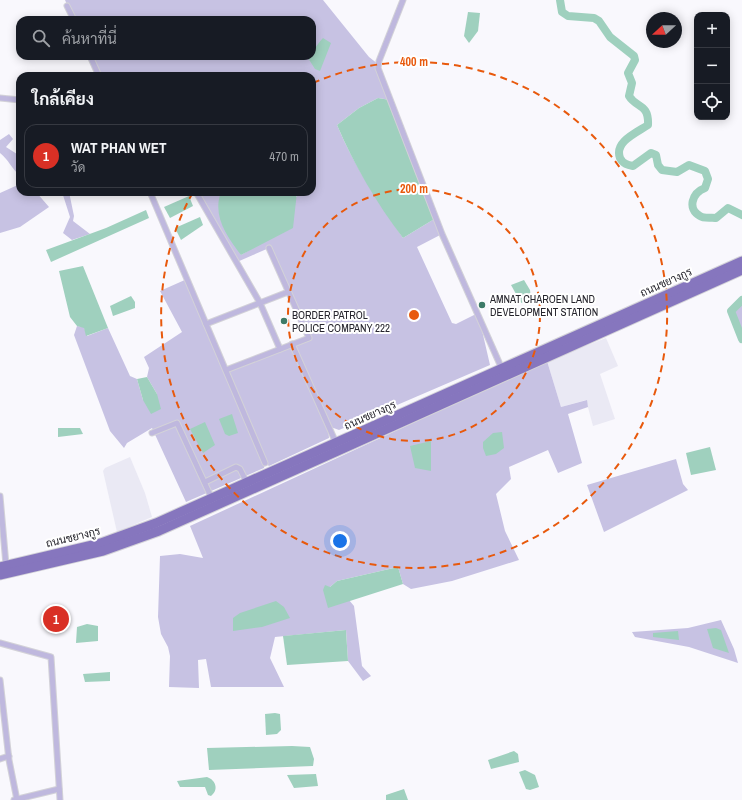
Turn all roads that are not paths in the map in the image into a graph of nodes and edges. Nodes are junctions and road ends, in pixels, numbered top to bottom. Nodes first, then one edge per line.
1 (403, 0) edge
2 (67, 6) dead end
3 (72, 16) edge
4 (92, 60) edge
5 (97, 72) edge
6 (0, 98) edge
7 (16, 100) edge
8 (152, 196) edge
9 (198, 196) edge
10 (269, 248) dead end
11 (742, 262) edge
12 (742, 270) edge
13 (288, 292) junction
14 (260, 303) junction
15 (206, 324) junction
16 (292, 344) junction
17 (280, 349) junction
18 (502, 369) junction
19 (226, 370) junction
20 (152, 433) dead end
21 (336, 443) junction
22 (316, 456) junction
23 (265, 463) dead end
24 (205, 482) junction
25 (247, 483) junction
26 (0, 496) edge
27 (212, 499) junction
28 (3, 566) edge
29 (0, 575) edge
30 (0, 643) edge
31 (0, 680) edge
32 (3, 724) edge
33 (9, 756) junction
34 (0, 759) edge
35 (59, 789) junction
36 (16, 800) edge
37 (60, 800) edge

1 - 18 street
2 - 3 street
4 - 5 street
6 - 7 street
8 - 15 street
9 - 14 street
10 - 13 street
11 - 18 highway, ถนนชยางกูร
12 - 22 highway, ถนนชยางกูร
13 - 14 street
13 - 16 street
14 - 15 street
14 - 17 street
15 - 19 street
16 - 17 street
16 - 21 street
17 - 19 street
18 - 21 highway, ถนนชยางกูร
19 - 23 street
20 - 24 street
21 - 22 highway, ถนนชยางกูร
22 - 25 highway, ถนนชยางกูร
22 - 29 highway, ถนนชยางกูร
24 - 25 street
24 - 27 street
25 - 27 highway, ถนนชยางกูร
26 - 28 street
27 - 28 highway, ถนนชยางกูร
30 - 35 street
31 - 32 street
32 - 33 street
33 - 34 street
33 - 36 street
35 - 36 street
35 - 37 street

